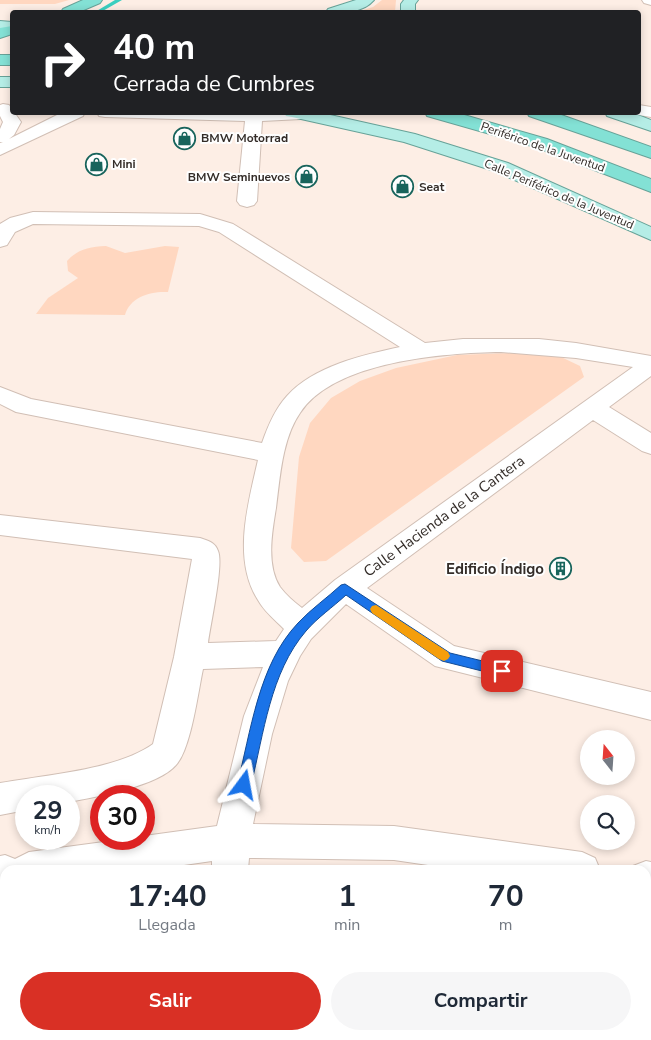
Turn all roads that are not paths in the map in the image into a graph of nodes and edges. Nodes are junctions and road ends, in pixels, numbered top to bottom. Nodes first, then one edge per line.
1 (95, 0) edge
2 (367, 0) edge
3 (72, 10) edge
4 (341, 10) edge
5 (5, 109) edge
6 (71, 115) edge
7 (217, 115) edge
8 (268, 115) edge
9 (306, 115) edge
10 (443, 115) edge
11 (543, 115) edge
12 (621, 115) edge
13 (254, 116) junction
14 (651, 126) edge
15 (0, 137) edge
16 (0, 150) edge
17 (651, 153) edge
18 (651, 186) edge
19 (247, 201) dead end
20 (651, 234) edge
21 (0, 241) edge
22 (422, 351) junction
23 (651, 364) edge
24 (0, 395) edge
25 (592, 408) junction
26 (651, 445) edge
27 (272, 454) junction
28 (0, 525) edge
29 (345, 588) junction
30 (302, 628) junction
31 (284, 653) junction
32 (190, 657) junction
33 (651, 706) edge
34 (0, 800) edge
35 (230, 855) edge
36 (96, 865) edge
37 (543, 865) edge

1 - 3 highway
2 - 4 main road
5 - 15 street
6 - 16 street
7 - 13 street
8 - 13 street
9 - 20 main road, Calle Periférico de la Juventud
10 - 18 highway, Periférico de la Juventud
11 - 17 highway
12 - 14 main road
13 - 19 street
21 - 22 street
22 - 23 street
22 - 27 street
23 - 25 street, Calle Hacienda de la Cantera
24 - 27 street
25 - 26 street
25 - 29 street, Calle Hacienda de la Cantera
27 - 30 street
28 - 32 street
29 - 30 street, Calle Hacienda de la Cantera
29 - 33 street
30 - 31 street, Calle Hacienda de la Cantera
31 - 32 street
31 - 35 street, Calle Hacienda de la Cantera
32 - 34 street
35 - 36 street
35 - 37 street

